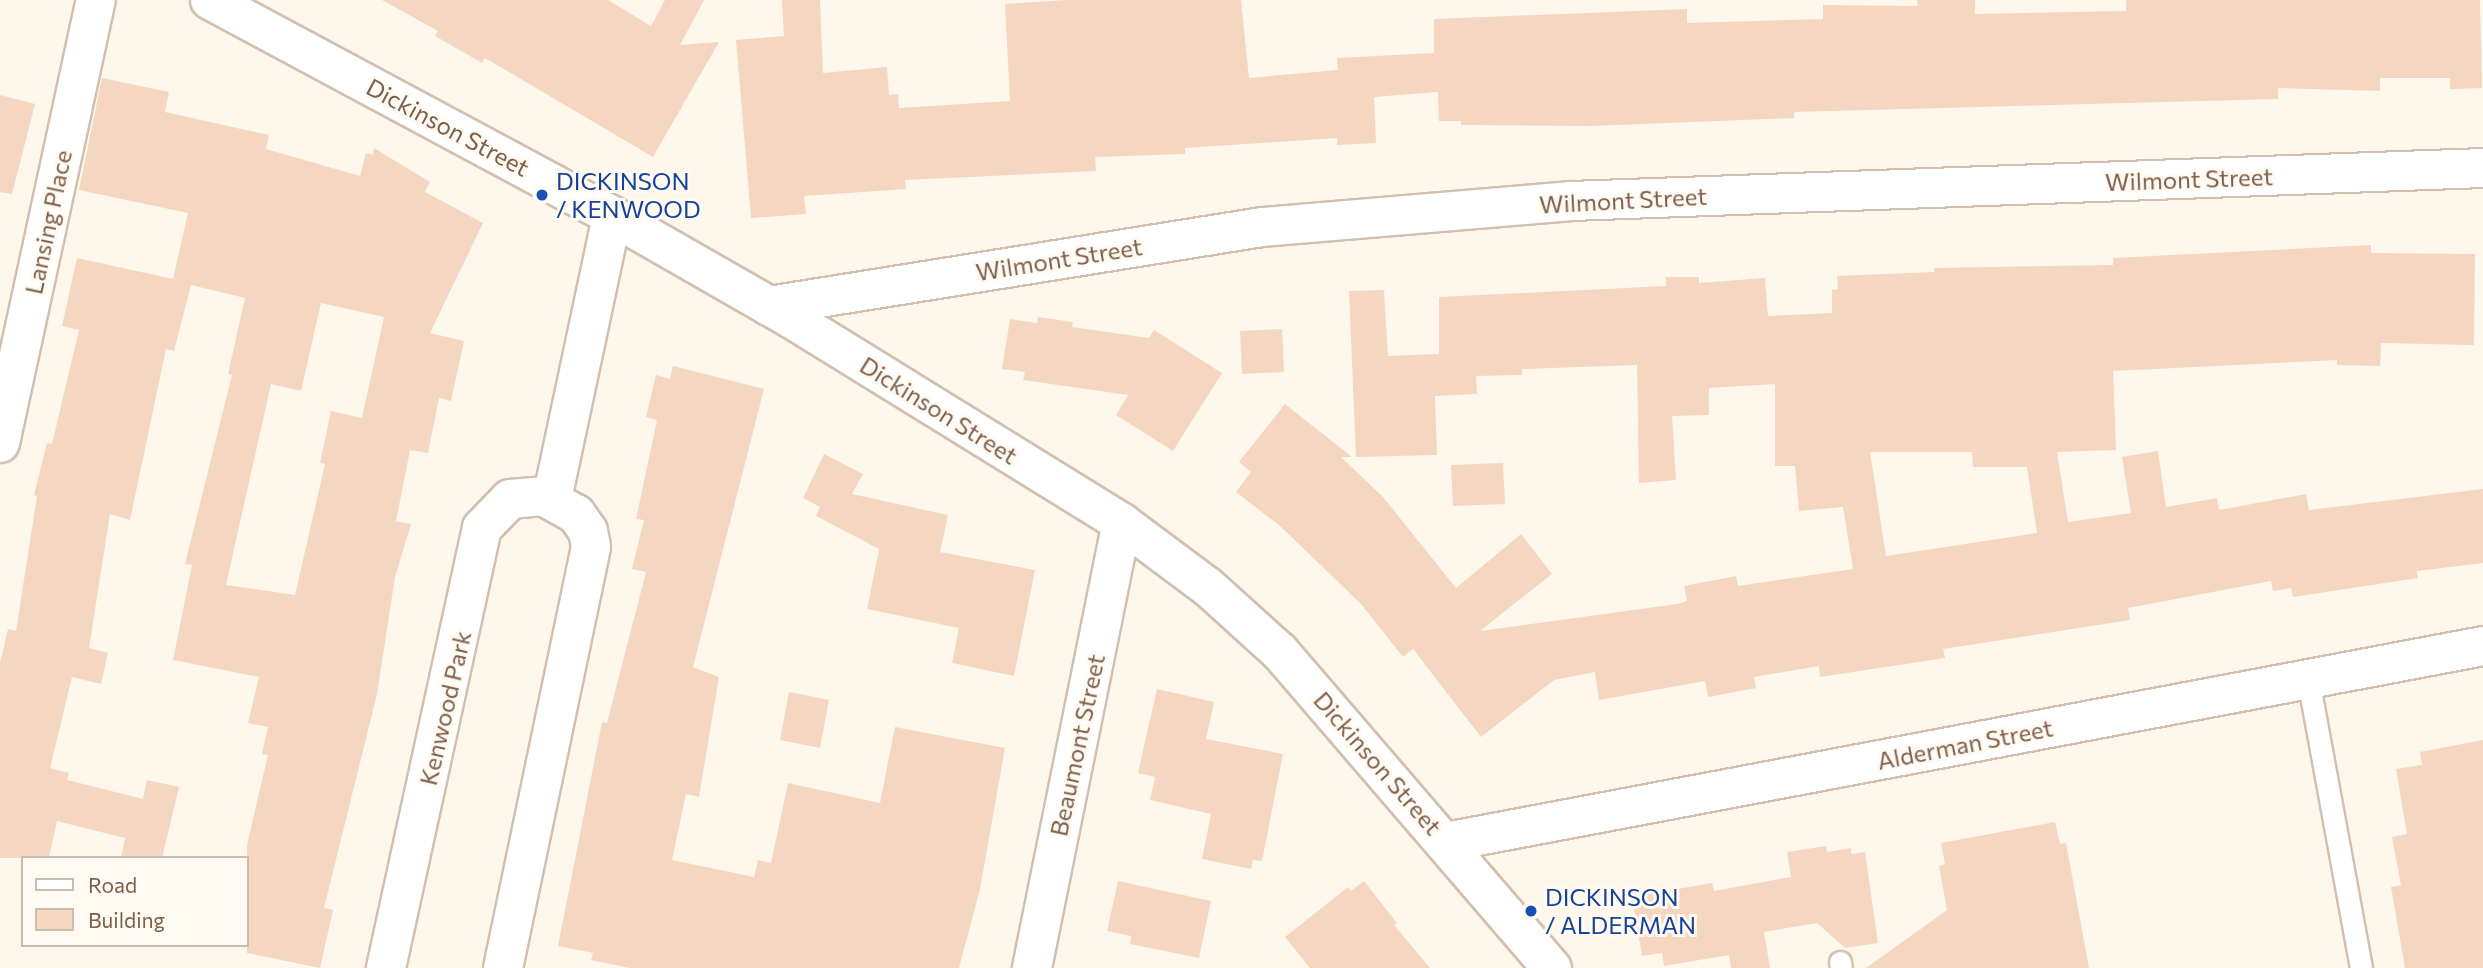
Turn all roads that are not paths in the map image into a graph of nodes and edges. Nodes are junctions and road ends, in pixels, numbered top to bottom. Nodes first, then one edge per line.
1 (96, 0) edge
2 (210, 0) edge
3 (2483, 169) edge
4 (612, 216) junction
5 (769, 306) junction
6 (0, 443) edge
7 (552, 499) junction
8 (1122, 523) junction
9 (2483, 646) edge
10 (2308, 679) junction
11 (1446, 842) junction
12 (386, 968) edge
13 (503, 968) edge
14 (1031, 968) edge
15 (1552, 968) edge
16 (2361, 968) edge

1 - 6 street, Lansing Place
2 - 4 street, Dickinson Street
3 - 5 street, Wilmont Street
4 - 5 street, Dickinson Street
4 - 7 street
5 - 8 street, Dickinson Street
7 - 12 street, Kenwood Park
7 - 13 street
8 - 11 street, Dickinson Street
8 - 14 street, Beaumont Street
9 - 10 street, Alderman Street
10 - 11 street, Alderman Street
10 - 16 lane
11 - 15 street, Dickinson Street

